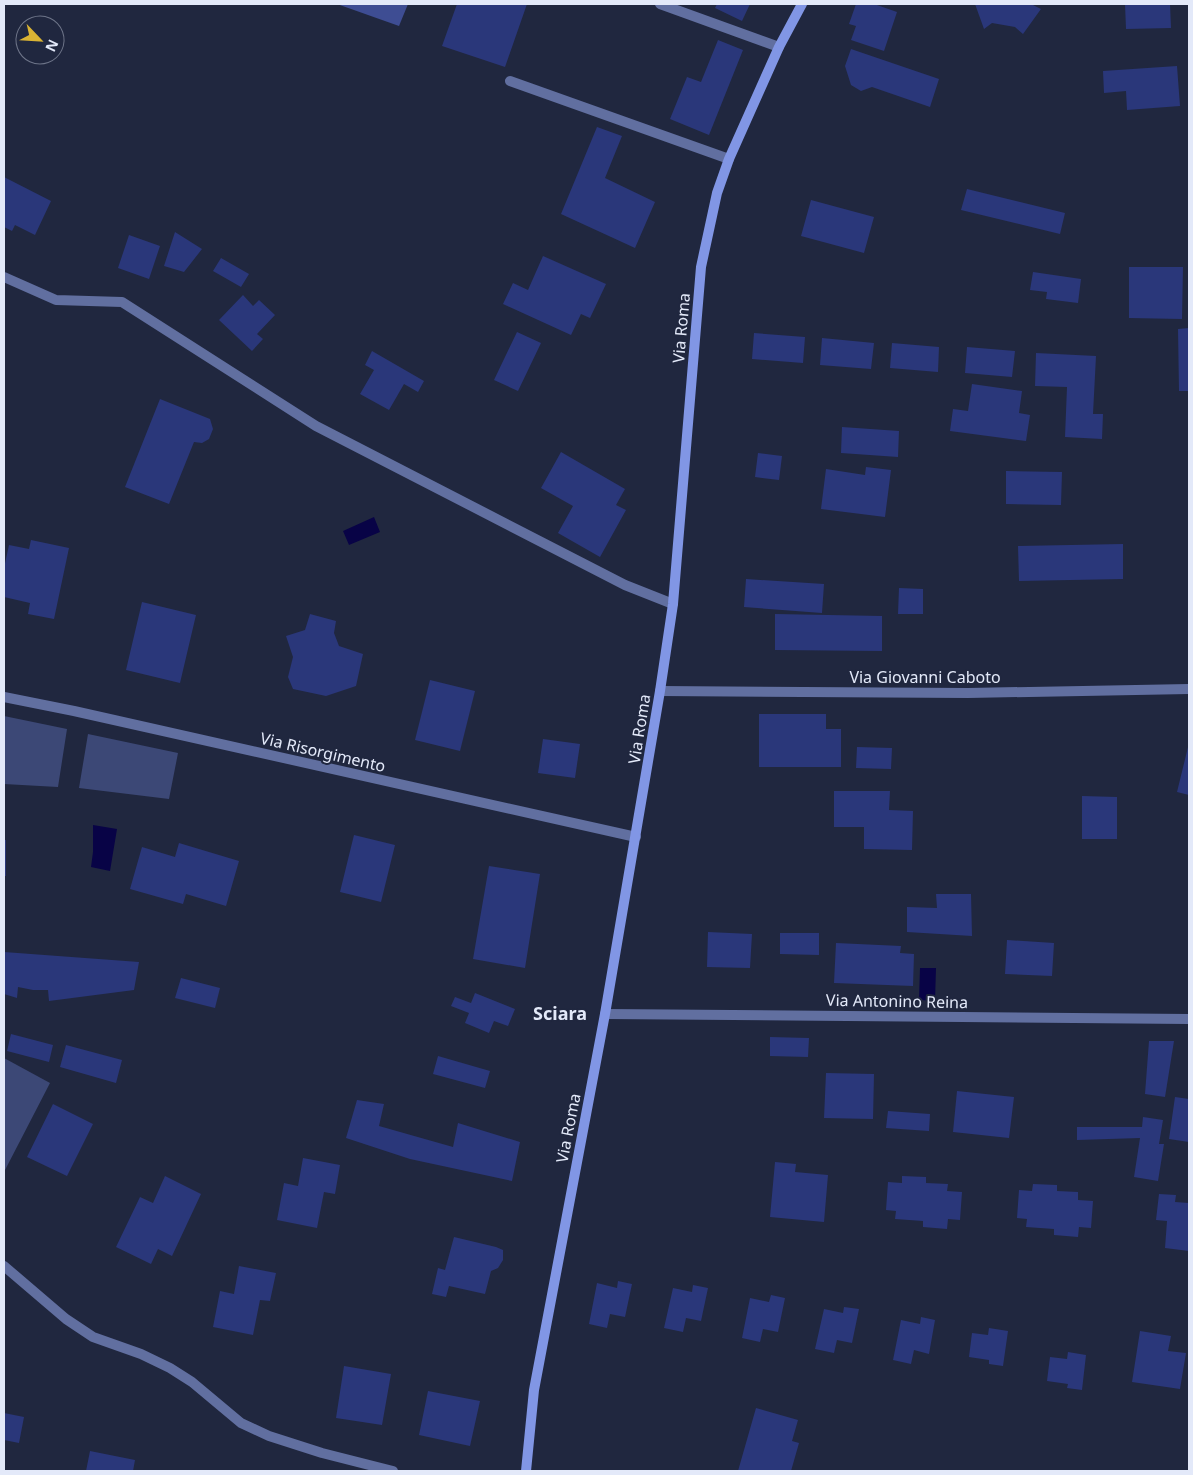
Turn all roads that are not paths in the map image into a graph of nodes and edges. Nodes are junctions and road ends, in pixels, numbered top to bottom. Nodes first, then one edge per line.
1 (660, 4) edge
2 (802, 4) edge
3 (779, 47) junction
4 (510, 81) dead end
5 (729, 159) junction
6 (4, 277) edge
7 (673, 604) junction
8 (1189, 689) edge
9 (660, 691) junction
10 (4, 697) edge
11 (636, 838) junction
12 (605, 1014) junction
13 (1189, 1019) edge
14 (4, 1266) edge
15 (393, 1471) edge
16 (526, 1471) edge

1 - 3 street
2 - 3 main road, Via Roma
3 - 5 main road, Via Roma
4 - 5 street
5 - 7 main road, Via Roma
6 - 7 street
7 - 9 main road, Via Roma
8 - 9 street, Via Giovanni Caboto
9 - 11 main road, Via Roma
10 - 11 street, Via Risorgimento
11 - 12 main road, Via Roma
12 - 13 street, Via Antonino Reina
12 - 16 main road, Via Roma
14 - 15 street

